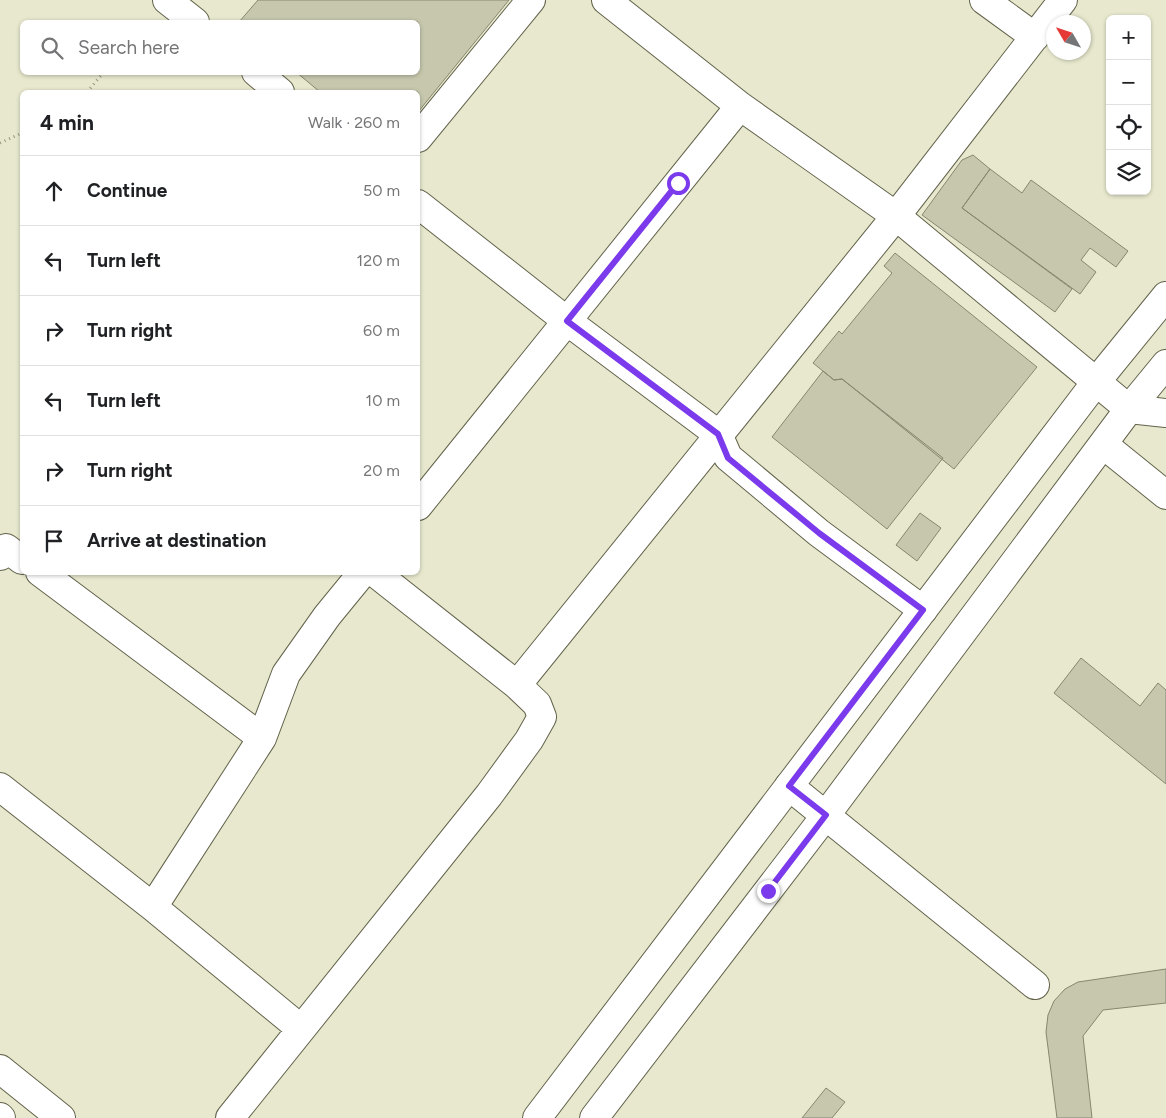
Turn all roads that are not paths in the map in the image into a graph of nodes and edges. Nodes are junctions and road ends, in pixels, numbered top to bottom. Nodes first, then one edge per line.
1 (168, 0) edge
2 (531, 0) edge
3 (606, 0) edge
4 (984, 0) edge
5 (1063, 0) edge
6 (193, 20) edge
7 (1035, 37) junction
8 (260, 75) edge
9 (278, 90) edge
10 (740, 106) junction
11 (420, 136) edge
12 (420, 206) edge
13 (896, 216) junction
14 (1166, 296) edge
15 (567, 321) junction
16 (1166, 364) edge
17 (1096, 382) junction
18 (1129, 408) junction
19 (1166, 413) edge
20 (718, 434) junction
21 (1104, 445) junction
22 (1166, 496) edge
23 (420, 504) edge
24 (0, 556) edge
25 (20, 558) edge
26 (361, 575) edge
27 (378, 575) edge
28 (54, 576) edge
29 (923, 610) junction
30 (517, 685) junction
31 (262, 738) junction
32 (789, 786) junction
33 (0, 787) edge
34 (826, 815) junction
35 (153, 907) junction
36 (1035, 985) dead end
37 (301, 1029) junction
38 (0, 1069) edge
39 (61, 1118) edge
40 (230, 1118) edge
41 (537, 1118) edge
42 (594, 1118) edge

1 - 6 street
2 - 11 street
3 - 10 street
4 - 7 street
5 - 7 street
7 - 13 street
8 - 9 street
10 - 13 street
10 - 15 street
12 - 15 street
13 - 17 street
13 - 20 street
14 - 17 street
15 - 20 street
15 - 23 street
16 - 18 street
17 - 18 street
17 - 29 street
18 - 19 street
18 - 21 street
20 - 29 street
20 - 30 street
21 - 22 street
21 - 34 street
24 - 25 street
26 - 31 street
27 - 30 street
28 - 31 street
29 - 32 street
30 - 37 street
31 - 35 street
32 - 34 street
32 - 41 street
33 - 35 street
34 - 36 street
34 - 42 street
35 - 37 street
37 - 40 street
38 - 39 street

